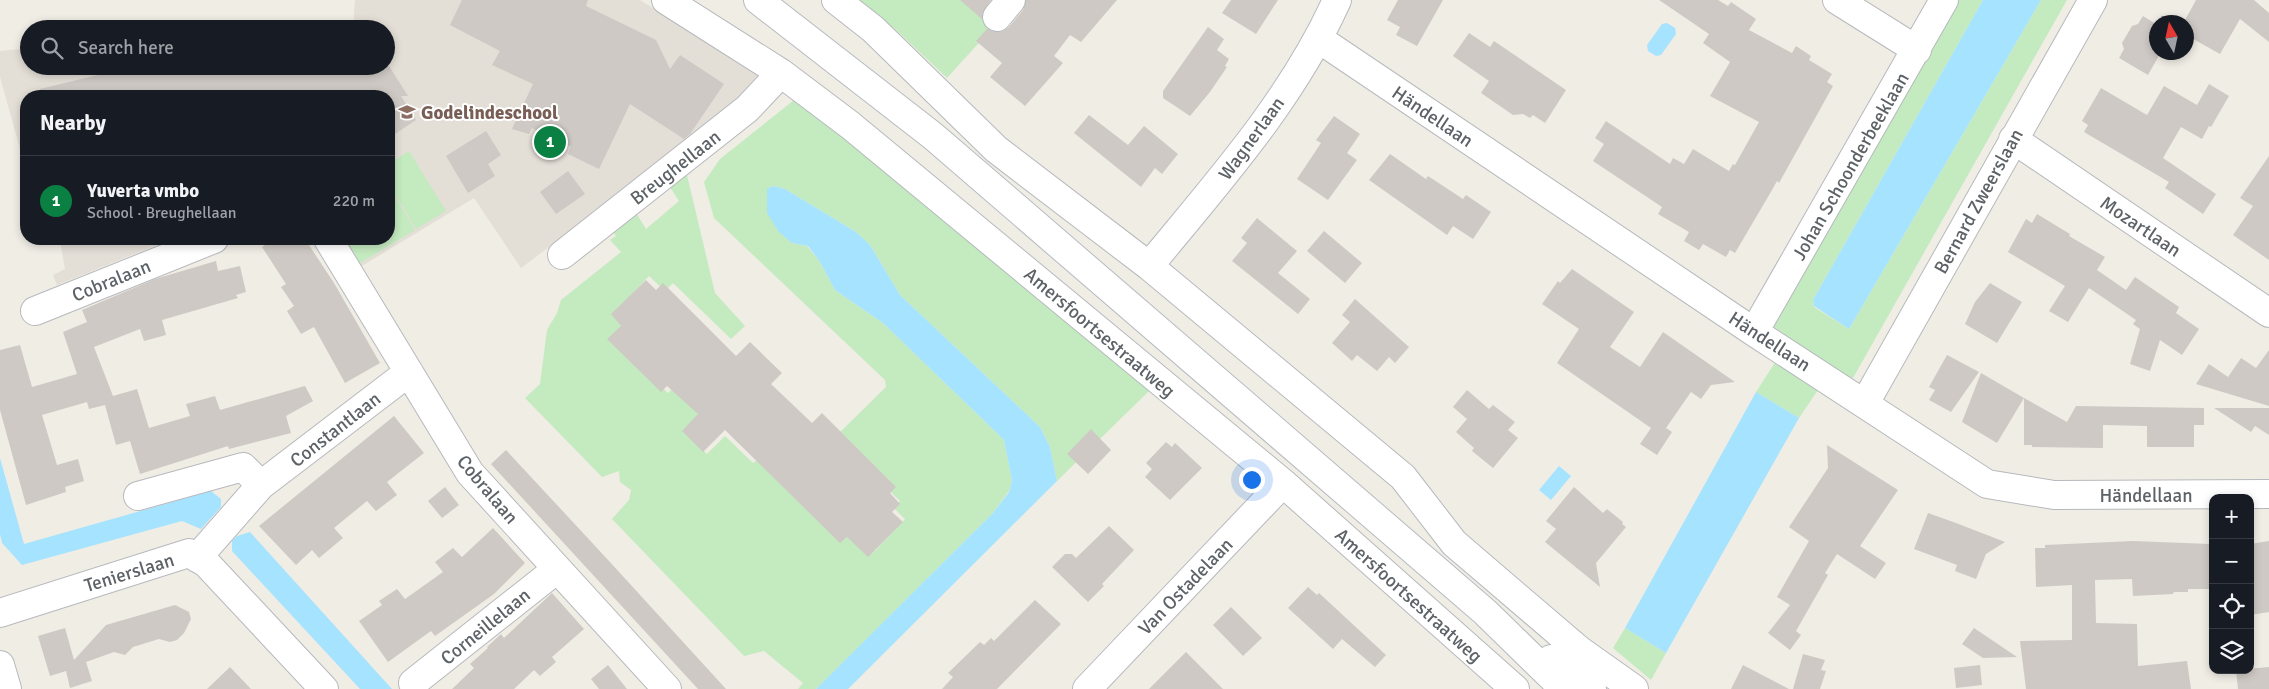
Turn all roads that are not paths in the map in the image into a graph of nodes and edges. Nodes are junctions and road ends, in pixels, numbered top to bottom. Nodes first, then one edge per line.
1 (666, 0) edge
2 (758, 0) edge
3 (836, 0) edge
4 (1337, 0) edge
5 (1837, 0) edge
6 (1944, 0) edge
7 (2093, 0) edge
8 (1319, 39) junction
9 (1917, 50) junction
10 (781, 72) junction
11 (2013, 138) junction
12 (199, 245) edge
13 (332, 245) edge
14 (562, 254) dead end
15 (1150, 266) junction
16 (35, 311) dead end
17 (2269, 314) edge
18 (1754, 332) junction
19 (409, 372) junction
20 (1865, 403) junction
21 (1283, 483) junction
22 (261, 485) junction
23 (2269, 494) edge
24 (138, 496) dead end
25 (197, 558) junction
26 (557, 568) junction
27 (0, 612) edge
28 (1485, 612) junction
29 (0, 665) edge
30 (413, 683) dead end
31 (7, 689) edge
32 (324, 689) edge
33 (667, 689) edge
34 (1087, 689) edge
35 (1515, 689) edge
36 (1564, 689) edge
37 (1592, 689) edge
38 (1634, 689) edge

1 - 10 street, Amersfoortsestraatweg
2 - 28 street, Amersfoortsestraatweg
3 - 15 street
4 - 8 street, Wagnerlaan
5 - 9 street
6 - 9 street, Johan Schoonderbeeklaan
7 - 11 street, Bernard Zweerslaan
8 - 15 street, Wagnerlaan
8 - 18 street, Händellaan
9 - 18 street, Johan Schoonderbeeklaan
10 - 14 street, Breughellaan
10 - 21 street, Amersfoortsestraatweg
11 - 17 street, Mozartlaan
11 - 20 street, Bernard Zweerslaan
12 - 16 street, Cobralaan
13 - 19 street, Cobralaan
15 - 38 street
18 - 20 street, Händellaan
19 - 22 street, Constantlaan
19 - 26 street, Cobralaan
20 - 23 street, Händellaan
21 - 34 street, Van Ostadelaan
21 - 35 street, Amersfoortsestraatweg
22 - 24 street
22 - 25 street, Constantlaan
25 - 27 street, Tenierslaan
25 - 32 street, Tenierslaan
26 - 30 street, Corneillelaan
26 - 33 street, Cobralaan
28 - 36 street, Amersfoortsestraatweg
28 - 37 street, Amersfoortsestraatweg
29 - 31 street

